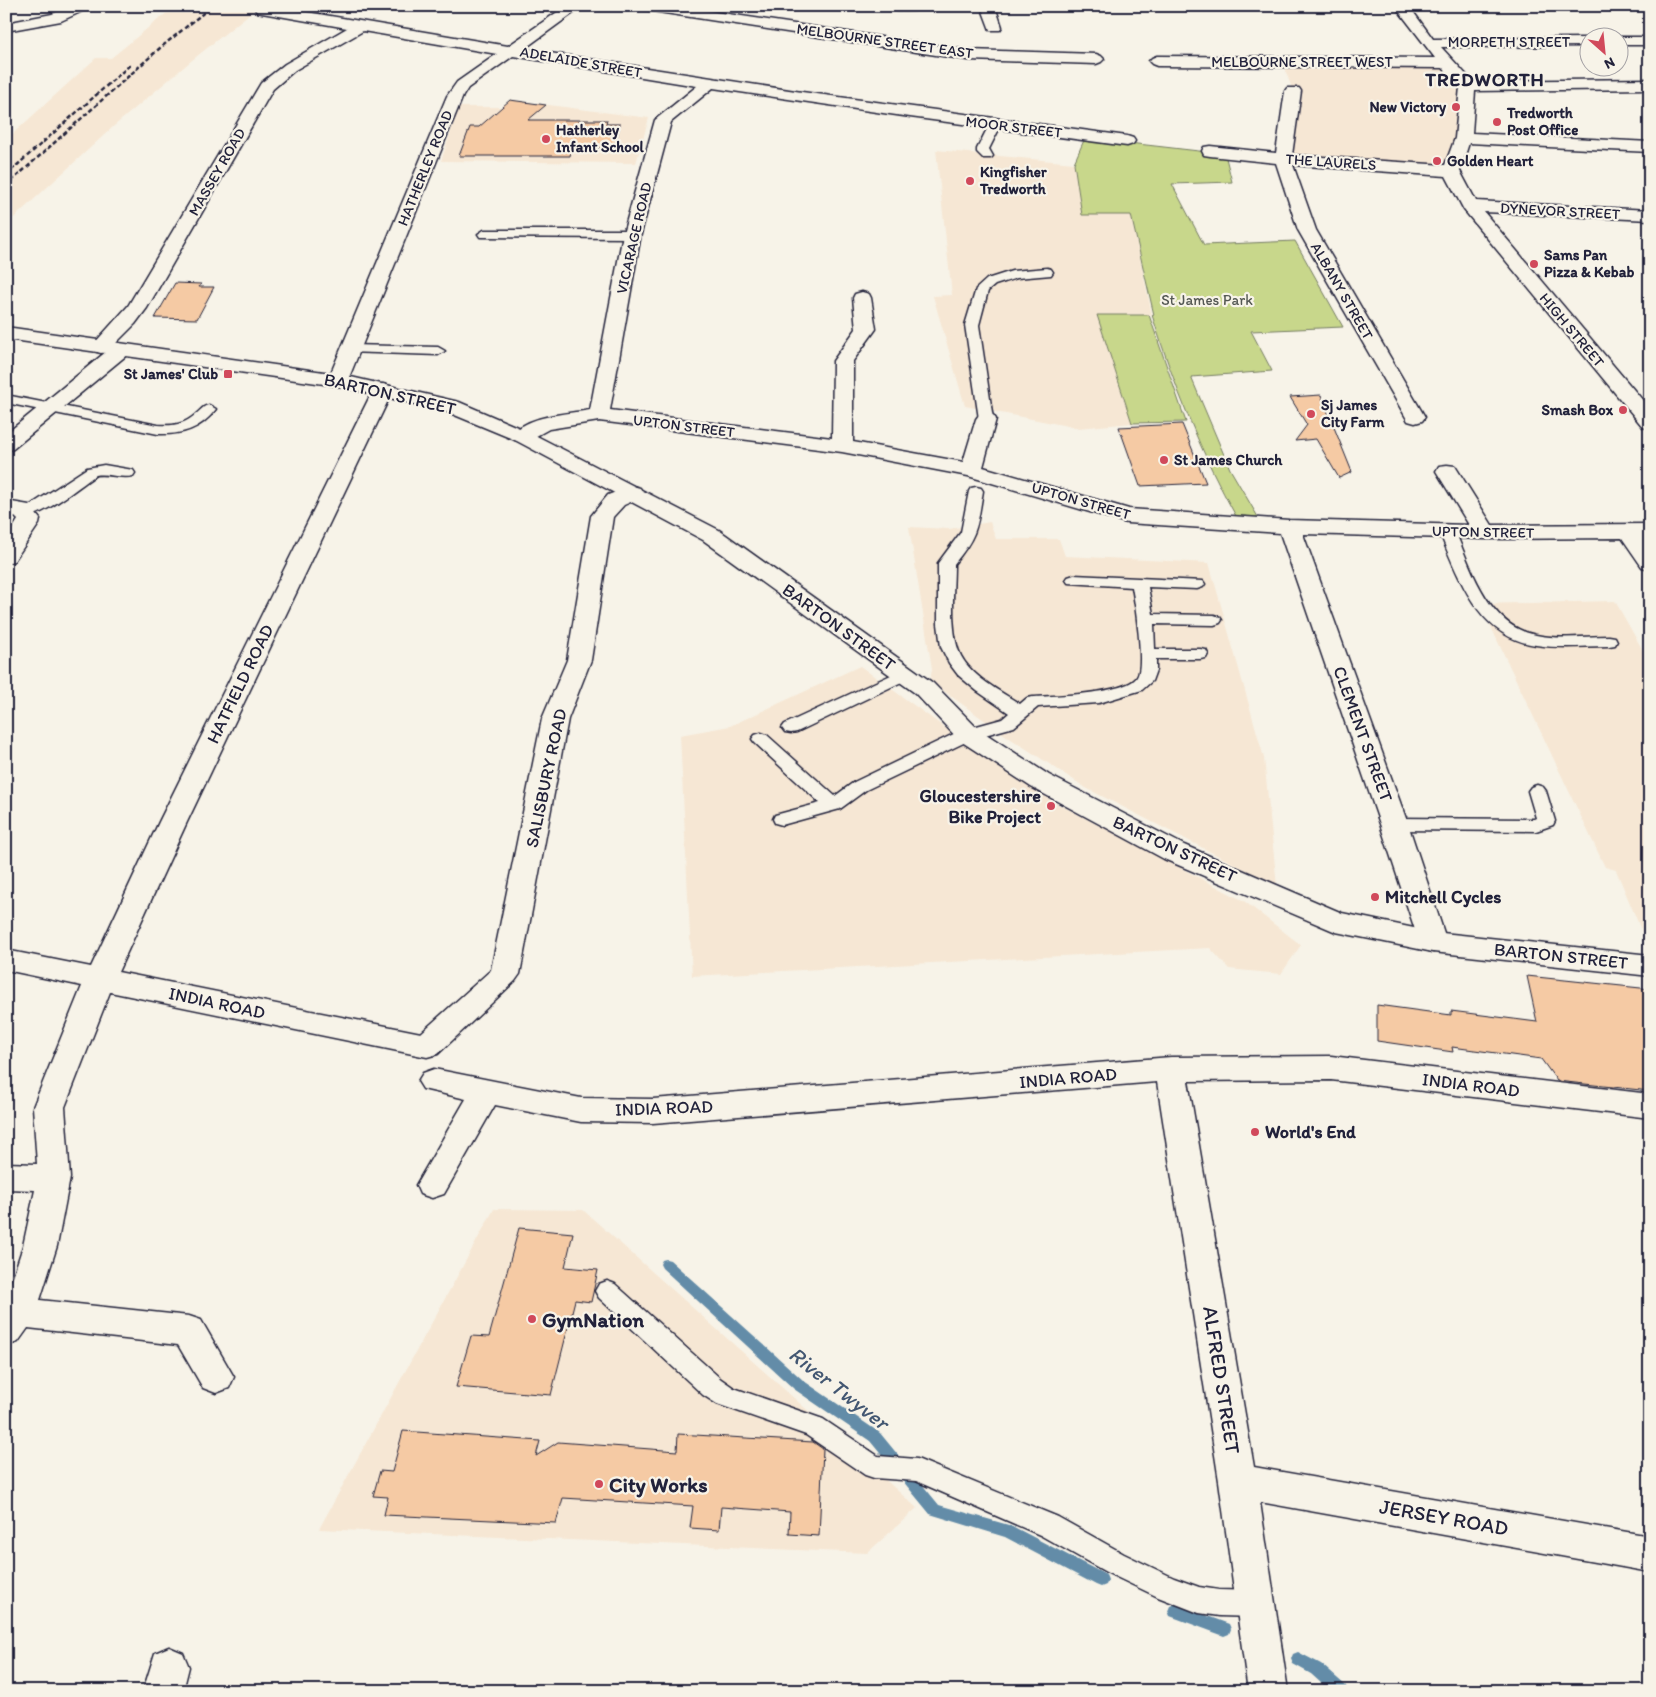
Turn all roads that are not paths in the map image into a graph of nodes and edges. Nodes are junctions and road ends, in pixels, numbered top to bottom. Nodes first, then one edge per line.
1 (82, 6) edge
2 (576, 6) edge
3 (645, 6) edge
4 (885, 6) edge
5 (988, 6) edge
6 (1388, 6) edge
7 (1402, 6) edge
8 (923, 7) edge
9 (262, 9) dead end
10 (361, 26) junction
11 (6, 27) edge
12 (995, 27) dead end
13 (1628, 41) edge
14 (1650, 41) edge
15 (1429, 42) junction
16 (1578, 42) edge
17 (510, 50) junction
18 (1096, 59) dead end
19 (1157, 61) dead end
20 (1447, 63) junction
21 (709, 84) junction
22 (1650, 84) edge
23 (1468, 86) junction
24 (1293, 90) dead end
25 (901, 113) joint
26 (995, 125) junction
27 (1463, 138) junction
28 (1127, 141) dead end
29 (1650, 147) edge
30 (1210, 151) dead end
31 (987, 156) dead end
32 (1283, 159) junction
33 (1452, 171) junction
34 (1470, 206) junction
35 (1650, 215) edge
36 (484, 234) dead end
37 (632, 234) junction
38 (1047, 272) dead end
39 (862, 298) dead end
40 (6, 332) edge
41 (101, 347) junction
42 (350, 349) junction
43 (121, 350) junction
44 (438, 351) dead end
45 (338, 380) junction
46 (383, 390) junction
47 (6, 399) edge
48 (51, 406) junction
49 (209, 409) dead end
50 (599, 415) junction
51 (1415, 417) dead end
52 (1647, 417) edge
53 (986, 419) joint
54 (522, 436) junction
55 (6, 445) edge
56 (842, 446) junction
57 (970, 470) junction
58 (1447, 471) dead end
59 (128, 473) dead end
60 (976, 491) dead end
61 (632, 493) junction
62 (16, 511) edge
63 (1289, 527) junction
64 (1447, 531) junction
65 (1485, 532) junction
66 (1640, 532) edge
67 (6, 556) edge
68 (1650, 562) edge
69 (1074, 580) dead end
70 (1140, 584) junction
71 (1197, 584) dead end
72 (1145, 619) junction
73 (1214, 620) dead end
74 (1609, 641) dead end
75 (1147, 654) junction
76 (1200, 654) dead end
77 (904, 674) junction
78 (1020, 712) junction
79 (791, 728) dead end
80 (968, 734) junction
81 (761, 739) dead end
82 (1537, 791) dead end
83 (834, 805) junction
84 (782, 819) dead end
85 (1394, 824) junction
86 (1433, 942) junction
87 (6, 960) edge
88 (1650, 966) edge
89 (100, 979) junction
90 (427, 1046) joint
91 (1172, 1069) junction
92 (434, 1081) dead end
93 (486, 1092) junction
94 (1650, 1106) edge
95 (6, 1176) edge
96 (54, 1178) junction
97 (432, 1185) dead end
98 (607, 1292) dead end
99 (12, 1322) edge
100 (216, 1377) dead end
101 (1238, 1481) junction
102 (1650, 1554) edge
103 (1256, 1604) junction
104 (1268, 1691) edge

1 - 11 street
2 - 17 street, HATHERLEY ROAD
3 - 18 street, MELBOURNE STREET EAST
4 - 8 lane
5 - 12 street
6 - 7 street
7 - 15 street
9 - 10 street, ADELAIDE STREET
10 - 17 street, ADELAIDE STREET
10 - 41 street, MASSEY ROAD
13 - 14 street
15 - 16 street, MORPETH STREET
15 - 20 street
17 - 21 street, ADELAIDE STREET
17 - 42 street, HATHERLEY ROAD
19 - 20 street, MELBOURNE STREET WEST
20 - 23 street
21 - 25 street, ADELAIDE STREET
21 - 37 street, VICARAGE ROAD
22 - 23 street
23 - 27 street
24 - 32 street
25 - 26 street, MOOR STREET
26 - 28 street, MOOR STREET
26 - 31 lane
27 - 29 street
27 - 33 street
30 - 32 street, THE LAURELS
32 - 33 street, THE LAURELS
32 - 51 street, ALBANY STREET
33 - 34 street, HIGH STREET
34 - 35 street, DYNEVOR STREET
34 - 52 street, HIGH STREET
36 - 37 lane
37 - 50 street, VICARAGE ROAD
38 - 53 lane
39 - 56 street
40 - 41 street, BARTON STREET
41 - 43 street, BARTON STREET
42 - 44 lane
42 - 45 street, HATHERLEY ROAD
43 - 45 street, BARTON STREET
43 - 48 street
45 - 46 street, BARTON STREET
46 - 54 street, BARTON STREET
46 - 89 street, HATFIELD ROAD
47 - 48 lane
48 - 49 lane
48 - 55 street
50 - 54 street, UPTON STREET
50 - 56 street, UPTON STREET
53 - 57 street
54 - 61 street, BARTON STREET
56 - 57 street, UPTON STREET
57 - 63 street, UPTON STREET
58 - 65 street
59 - 62 lane
60 - 78 lane
61 - 77 street, BARTON STREET
61 - 90 street, SALISBURY ROAD
62 - 67 street
63 - 64 street, UPTON STREET
63 - 85 street, CLEMENT STREET
64 - 65 street, UPTON STREET
64 - 74 lane
65 - 66 street, UPTON STREET
66 - 68 street
69 - 70 lane
70 - 71 lane
70 - 72 lane
72 - 73 lane
72 - 75 lane
75 - 76 lane
75 - 78 lane
77 - 79 lane
77 - 80 street, BARTON STREET
78 - 80 lane
80 - 83 lane
80 - 86 street, BARTON STREET
81 - 83 lane
82 - 85 lane
83 - 84 lane
85 - 86 street, CLEMENT STREET
86 - 88 street, BARTON STREET
87 - 89 street, INDIA ROAD
89 - 90 street, INDIA ROAD
89 - 96 street, HATFIELD ROAD
91 - 93 street, INDIA ROAD
91 - 94 street, INDIA ROAD
91 - 101 street, ALFRED STREET
92 - 93 street, INDIA ROAD
93 - 97 street
95 - 96 street
96 - 99 street, HATFIELD ROAD
98 - 103 lane
99 - 100 street
101 - 102 street, JERSEY ROAD
101 - 103 street, ALFRED STREET
103 - 104 street, ALFRED STREET

